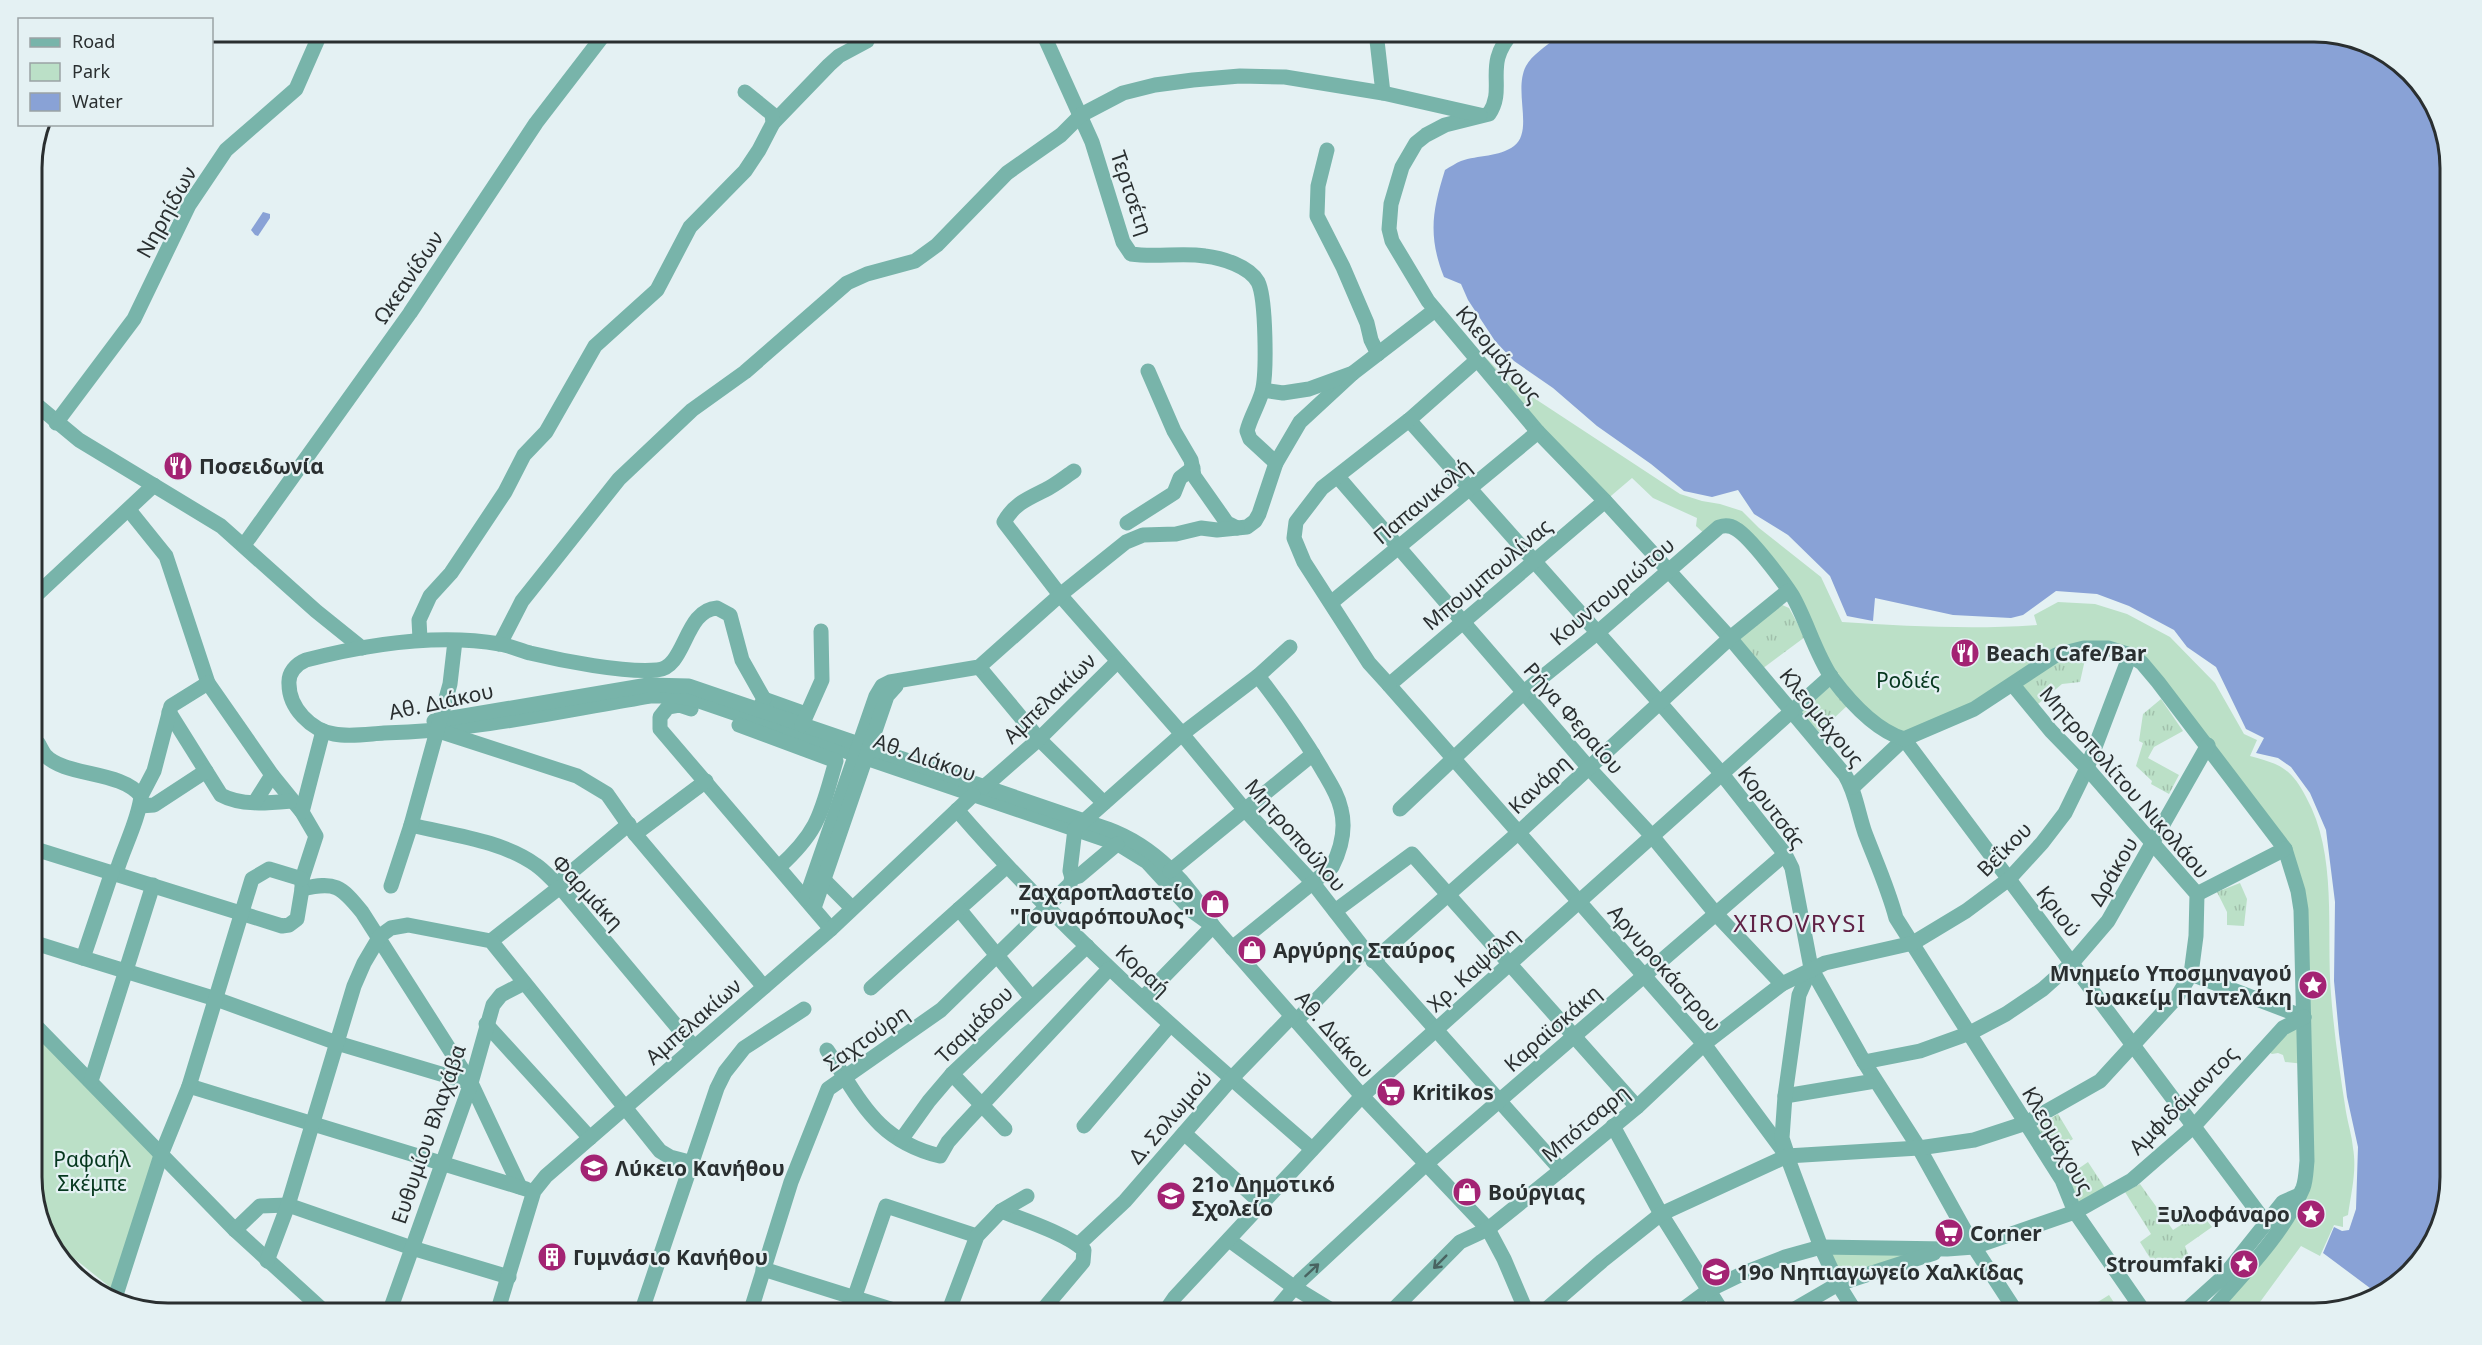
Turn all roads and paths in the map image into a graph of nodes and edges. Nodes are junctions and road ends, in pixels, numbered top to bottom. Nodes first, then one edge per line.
1 (317, 42) edge
2 (598, 42) edge
3 (865, 42) edge
4 (1047, 42) edge
5 (1377, 42) edge
6 (1504, 42) edge
7 (745, 92) dead end
8 (1383, 93) junction
9 (1081, 115) junction
10 (1485, 117) junction
11 (773, 123) junction
12 (1327, 150) dead end
13 (1432, 305) junction
14 (1378, 354) junction
15 (1477, 360) junction
16 (1148, 371) dead end
17 (1353, 374) junction
18 (1263, 390) junction
19 (42, 410) edge
20 (1409, 420) junction
21 (56, 423) junction
22 (1538, 432) junction
23 (1276, 463) junction
24 (1193, 468) junction
25 (1074, 471) dead end
26 (1338, 477) junction
27 (154, 485) junction
28 (1471, 488) junction
29 (1605, 501) junction
30 (129, 510) junction
31 (1127, 523) dead end
32 (1237, 528) junction
33 (244, 545) junction
34 (1398, 548) junction
35 (1534, 562) junction
36 (1669, 572) junction
37 (42, 590) edge
38 (1788, 591) junction
39 (1060, 595) junction
40 (1332, 602) junction
41 (1462, 622) junction
42 (821, 632) dead end
43 (1597, 633) junction
44 (1730, 638) junction
45 (420, 639) junction
46 (455, 641) junction
47 (500, 644) junction
48 (1290, 647) dead end
49 (362, 648) junction
50 (2130, 655) junction
51 (1117, 662) junction
52 (979, 667) junction
53 (1258, 676) junction
54 (1831, 676) junction
55 (208, 683) junction
56 (1393, 683) junction
57 (2013, 685) junction
58 (1524, 692) junction
59 (1660, 703) junction
60 (761, 704) junction
61 (169, 711) junction
62 (1791, 712) junction
63 (804, 719) junction
64 (438, 725) junction
65 (323, 730) junction
66 (1182, 734) junction
67 (1039, 739) junction
68 (1904, 739) junction
69 (2208, 746) junction
70 (42, 750) edge
71 (862, 752) junction
72 (1313, 754) junction
73 (1454, 757) junction
74 (1588, 767) junction
75 (2087, 768) junction
76 (206, 771) junction
77 (1722, 774) junction
78 (272, 775) junction
79 (706, 781) junction
80 (1853, 787) junction
81 (979, 791) junction
82 (140, 801) junction
83 (291, 801) junction
84 (255, 802) junction
85 (1104, 804) junction
86 (1400, 809) dead end
87 (957, 810) junction
88 (1245, 810) junction
89 (302, 812) junction
90 (411, 825) junction
91 (1080, 825) junction
92 (632, 829) junction
93 (1518, 833) junction
94 (1652, 836) junction
95 (2153, 843) junction
96 (1117, 844) junction
97 (2285, 849) junction
98 (42, 851) edge
99 (1785, 854) junction
100 (779, 867) junction
101 (1006, 867) junction
102 (1170, 871) junction
103 (114, 872) junction
104 (1072, 878) junction
105 (2009, 879) junction
106 (824, 880) junction
107 (1313, 883) junction
108 (302, 884) junction
109 (153, 885) junction
110 (391, 886) dead end
111 (559, 886) junction
112 (1448, 894) junction
113 (2197, 894) junction
114 (1580, 901) junction
115 (810, 903) junction
116 (1046, 906) junction
117 (852, 908) junction
118 (959, 909) junction
119 (1335, 911) junction
120 (1716, 914) junction
121 (243, 915) junction
122 (1213, 926) junction
123 (831, 929) junction
124 (380, 936) junction
125 (491, 941) junction
126 (1913, 943) junction
127 (42, 945) edge
128 (1087, 946) junction
129 (1232, 948) junction
130 (1369, 956) junction
131 (997, 957) junction
132 (83, 958) junction
133 (2072, 963) junction
134 (1510, 964) junction
135 (1811, 968) junction
136 (1109, 969) junction
137 (126, 972) junction
138 (2191, 974) junction
139 (1643, 977) junction
140 (524, 983) junction
141 (1782, 984) junction
142 (764, 987) junction
143 (871, 988) dead end
144 (1031, 997) junction
145 (1143, 998) junction
146 (216, 999) junction
147 (804, 1009) dead end
148 (2304, 1017) junction
149 (1294, 1019) junction
150 (486, 1024) junction
151 (1170, 1025) junction
152 (1437, 1029) junction
153 (42, 1032) edge
154 (1970, 1033) junction
155 (1573, 1037) junction
156 (337, 1043) junction
157 (1704, 1044) junction
158 (2134, 1046) junction
159 (694, 1047) junction
160 (826, 1050) dead end
161 (1864, 1062) junction
162 (952, 1074) junction
163 (846, 1078) junction
164 (1231, 1079) junction
165 (91, 1081) junction
166 (1875, 1081) junction
167 (471, 1083) junction
168 (189, 1086) junction
169 (1362, 1096) junction
170 (1785, 1096) junction
171 (1498, 1102) junction
172 (982, 1105) junction
173 (1637, 1107) junction
174 (624, 1108) junction
175 (2026, 1123) junction
176 (312, 1124) junction
177 (1084, 1126) dead end
178 (1613, 1126) junction
179 (2194, 1126) junction
180 (1005, 1129) dead end
181 (1184, 1133) junction
182 (590, 1138) junction
183 (901, 1140) junction
184 (1919, 1148) junction
185 (1312, 1149) junction
186 (161, 1155) junction
187 (1787, 1156) junction
188 (693, 1163) junction
189 (442, 1164) junction
190 (1426, 1164) junction
191 (1561, 1170) junction
192 (527, 1189) junction
193 (2298, 1195) junction
194 (1027, 1197) dead end
195 (1262, 1204) junction
196 (288, 1205) junction
197 (1001, 1211) junction
198 (2075, 1212) junction
199 (1661, 1214) junction
200 (2266, 1223) junction
201 (1488, 1229) junction
202 (235, 1230) junction
203 (977, 1236) junction
204 (1229, 1240) junction
205 (1081, 1247) junction
206 (1821, 1247) junction
207 (1974, 1247) junction
208 (412, 1248) junction
209 (1947, 1249) junction
210 (267, 1261) junction
211 (763, 1269) junction
212 (509, 1277) junction
213 (1838, 1284) junction
214 (1294, 1288) junction
215 (1709, 1290) junction
216 (119, 1293) edge
217 (854, 1298) junction
218 (314, 1303) edge
219 (393, 1303) edge
220 (501, 1303) edge
221 (645, 1303) edge
222 (753, 1303) edge
223 (852, 1303) edge
224 (869, 1303) edge
225 (952, 1303) edge
226 (1049, 1303) edge
227 (1171, 1303) edge
228 (1282, 1303) edge
229 (1318, 1303) edge
230 (1400, 1303) edge
231 (1522, 1303) edge
232 (1554, 1303) edge
233 (1692, 1303) edge
234 (1717, 1303) edge
235 (1806, 1303) edge
236 (1849, 1303) edge
237 (2010, 1303) edge
238 (2137, 1303) edge
239 (2195, 1303) edge
240 (2218, 1303) edge

1 - 21 street, Νηρηίδων
2 - 33 street, Ωκεανίδων
3 - 11 street
4 - 9 street, Τερτσέτη
5 - 8 street
6 - 10 street
7 - 11 street
8 - 9 street
8 - 10 street
9 - 18 street, Τερτσέτη
9 - 47 street
10 - 13 street, Κλεομάχους
11 - 45 street
12 - 14 street
13 - 14 street
13 - 15 street, Κλεομάχους
14 - 17 street
15 - 20 street
15 - 22 street, Κλεομάχους
16 - 24 street
17 - 18 street
17 - 23 street
18 - 23 street, Τερτσέτη
19 - 21 street
20 - 26 street
20 - 28 street, Κορυτσάς
21 - 27 street
22 - 28 street, Παπανικολή
22 - 29 street, Κλεομάχους
23 - 32 street
24 - 31 street
24 - 32 street
25 - 39 street, Μητροπούλου
26 - 34 street, Ρήγα Φεραίου
26 - 40 street, Αργυροκάστρου
27 - 30 street
27 - 33 street
28 - 34 street, Παπανικολή
28 - 35 street, Κορυτσάς
29 - 35 street, Μπουμπουλίνας
29 - 36 street, Κλεομάχους
30 - 37 street
30 - 55 street
32 - 39 street
33 - 49 street
34 - 40 street, Παπανικολή
34 - 41 street, Ρήγα Φεραίου
35 - 41 street, Μπουμπουλίνας
35 - 43 street, Κορυτσάς
36 - 38 street, Κουντουριώτου
36 - 43 street, Κουντουριώτου
36 - 44 street, Κλεομάχους
38 - 44 street, Κανάρη
38 - 54 street
39 - 51 street, Μητροπούλου
39 - 52 street
40 - 56 street, Αργυροκάστρου
41 - 56 street, Μπουμπουλίνας
41 - 58 street, Ρήγα Φεραίου
42 - 63 street
43 - 58 street, Κουντουριώτου
43 - 59 street, Κορυτσάς
44 - 59 street, Κανάρη
44 - 62 street, Κλεομάχους
45 - 46 street
45 - 49 street
46 - 47 street
46 - 64 street
47 - 60 street
48 - 53 street
49 - 65 street
50 - 57 street
50 - 69 street
50 - 75 street, Βεΐκου
51 - 66 street, Μητροπούλου
51 - 67 street, Αμπελακίων
52 - 67 street
52 - 71 street
53 - 66 street
53 - 72 street
54 - 62 street, Χρ. Καψάλη
54 - 68 street
55 - 61 street
55 - 78 street
56 - 73 street, Αργυροκάστρου
57 - 68 street
57 - 75 street, Μητροπολίτου Νικολάου
58 - 73 street, Κουντουριώτου
58 - 74 street, Ρήγα Φεραίου
59 - 74 street, Κανάρη
59 - 77 street, Κορυτσάς
60 - 63 street, Αθ. Διάκου
60 - 64 street, Αθ. Διάκου
61 - 76 street
61 - 82 street
62 - 77 street, Χρ. Καψάλη
62 - 80 street, Κλεομάχους
63 - 71 street, Αθ. Διάκου
64 - 65 street, Αθ. Διάκου
64 - 71 street, Αθ. Διάκου
64 - 90 street
64 - 92 street
65 - 89 street
66 - 85 street
66 - 88 street, Μητροπούλου
67 - 81 street, Αμπελακίων
67 - 85 street
68 - 80 street
68 - 105 street, Κριού
69 - 95 street, Δράκου
69 - 97 street
70 - 82 street
71 - 81 street, Αθ. Διάκου
71 - 106 street
71 - 115 street
72 - 88 street
72 - 107 street
73 - 86 street, Κουντουριώτου
73 - 93 street, Αργυροκάστρου
74 - 93 street, Κανάρη
74 - 94 street, Ρήγα Φεραίου
75 - 95 street, Μητροπολίτου Νικολάου
75 - 105 street, Βεΐκου
76 - 82 street
76 - 84 street
77 - 94 street, Χρ. Καψάλη
77 - 99 street, Κορυτσάς
78 - 83 street
78 - 84 street
79 - 92 street
79 - 100 street
79 - 100 street
80 - 126 street, Κλεομάχους
81 - 87 street, Αμπελακίων
81 - 91 street, Αθ. Διάκου
82 - 103 street
83 - 84 street
83 - 89 street
85 - 91 street
87 - 101 street, Κοραή
87 - 117 street, Αμπελακίων
88 - 102 street
88 - 107 street, Μητροπούλου
89 - 108 street
90 - 110 street
90 - 111 street, Φαρμάκη
91 - 96 street, Αθ. Διάκου
91 - 102 street, Αθ. Διάκου
91 - 104 street
92 - 111 street
92 - 142 street
93 - 112 street, Κανάρη
93 - 114 street, Αργυροκάστρου
94 - 114 street, Χρ. Καψάλη
94 - 120 street, Ρήγα Φεραίου
95 - 113 street, Μητροπολίτου Νικολάου
95 - 133 street, Δράκου
96 - 104 street, Σαχτούρη
96 - 122 street, Αθ. Διάκου
97 - 113 street
97 - 148 street
98 - 103 street
99 - 120 street, Καραϊσκάκη
99 - 135 street, Κορυτσάς
100 - 115 street
101 - 116 street, Κοραή
101 - 118 street
102 - 122 street, Αθ. Διάκου
103 - 109 street
103 - 132 street
104 - 116 street, Σαχτούρη
105 - 126 street, Βεΐκου
105 - 133 street, Κριού
106 - 115 street
106 - 117 street
107 - 119 street, Μητροπούλου
107 - 129 street
108 - 121 street
108 - 121 street
108 - 124 street
109 - 121 street
109 - 137 street
111 - 125 street
111 - 159 street, Φαρμάκη
112 - 119 street
112 - 130 street, Κανάρη
112 - 134 street
113 - 138 street, Μητροπολίτου Νικολάου
114 - 134 street, Χρ. Καψάλη
114 - 139 street, Αργυροκάστρου
115 - 123 street
116 - 128 street, Κοραή
116 - 131 street, Σαχτούρη
117 - 123 street, Αμπελακίων
118 - 131 street
118 - 143 street
119 - 130 street, Μητροπούλου
120 - 139 street, Καραϊσκάκη
120 - 141 street, Ρήγα Φεραίου
121 - 146 street
122 - 129 street, Αθ. Διάκου
122 - 145 street
123 - 142 street, Αμπελακίων
124 - 125 street
124 - 156 street
124 - 167 street
125 - 140 street
126 - 135 street, Βεΐκου
126 - 154 street, Κλεομάχους
127 - 132 street
128 - 136 street, Κοραή
128 - 144 street, Τσαμάδου
129 - 149 street, Αθ. Διάκου
130 - 149 street, Κανάρη
130 - 152 street, Μητροπούλου
131 - 144 street
131 - 163 street, Σαχτούρη
132 - 137 street
133 - 154 street, Δράκου
133 - 158 street, Κριού
134 - 152 street, Χρ. Καψάλη
134 - 155 street
135 - 141 street, Μπότσαρη
135 - 161 street, Κορυτσάς
135 - 170 street
136 - 145 street, Κοραή
136 - 172 street
137 - 146 street
137 - 165 street
138 - 148 street
138 - 158 street, Μητροπολίτου Νικολάου
139 - 155 street, Καραϊσκάκη
139 - 157 street, Αργυροκάστρου
140 - 150 street, Ευθυμίου Βλαχάβα
140 - 174 street
141 - 157 street, Μπότσαρη
142 - 159 street, Αμπελακίων
144 - 162 street, Τσαμάδου
145 - 151 street, Κοραή
146 - 156 street
146 - 168 street
147 - 188 street
148 - 179 street, Αμφιδάμαντος
148 - 193 street
149 - 164 street, Δ. Σολωμού
149 - 169 street, Αθ. Διάκου
150 - 167 street, Ευθυμίου Βλαχάβα
150 - 182 street
151 - 164 street, Κοραή
151 - 177 street
152 - 169 street, Χρ. Καψάλη
152 - 171 street, Μητροπούλου
153 - 165 street
154 - 161 street, Δράκου
154 - 175 street, Κλεομάχους
155 - 171 street, Καραϊσκάκη
155 - 173 street
156 - 167 street
156 - 176 street
157 - 173 street, Μπότσαρη
157 - 187 street, Αργυροκάστρου
158 - 175 street, Μητροπολίτου Νικολάου
158 - 179 street, Κριού
159 - 174 street, Αμπελακίων
160 - 163 street
161 - 166 street, Κορυτσάς
162 - 172 street
162 - 183 street, Τσαμάδου
163 - 183 street
163 - 211 street, Σαχτούρη
164 - 181 street, Δ. Σολωμού
164 - 185 street, Κοραή
165 - 186 street
166 - 170 street
166 - 184 street, Κορυτσάς
167 - 189 street, Ευθυμίου Βλαχάβα
167 - 192 street
168 - 176 street
168 - 186 street
169 - 185 street, Χρ. Καψάλη
169 - 190 street, Αθ. Διάκου
170 - 187 street
171 - 190 street, Καραϊσκάκη
171 - 191 street, Μητροπούλου
172 - 180 street
172 - 183 street
173 - 178 street, Μπότσαρη
174 - 182 street, Αμπελακίων
174 - 188 street
175 - 184 street, Μητροπολίτου Νικολάου
175 - 198 street, Κλεομάχους
176 - 189 street
176 - 196 street
178 - 191 street, Μπότσαρη
178 - 199 street
179 - 198 street, Αμφιδάμαντος
179 - 200 street, Κριού
181 - 195 street
181 - 205 street, Δ. Σολωμού
182 - 192 street, Αμπελακίων
184 - 187 street, Μητροπολίτου Νικολάου
184 - 207 street, Κορυτσάς
185 - 195 street, Χρ. Καψάλη
186 - 202 street
186 - 216 street
187 - 199 street, Μητροπολίτου Νικολάου
187 - 206 street, Αργυροκάστρου
188 - 221 street
189 - 192 street
189 - 208 street, Ευθυμίου Βλαχάβα
190 - 201 street, Αθ. Διάκου
214 -> 190 street, Καραϊσκάκη
191 - 201 street, Μπότσαρη
192 - 212 street, Αμπελακίων
193 - 200 street
193 - 240 street
194 - 197 street
195 - 204 street, Χρ. Καψάλη
196 - 202 street
196 - 208 street
196 - 210 street
197 - 203 street
197 - 205 street
198 - 207 street, Αμφιδάμαντος
198 - 238 street, Κλεομάχους
199 - 215 street
199 - 232 street, Μητροπολίτου Νικολάου
200 - 239 street
201 -> 230 street, Μπότσαρη
201 - 231 street, Αθ. Διάκου
202 - 210 street
203 - 217 street
203 - 225 street
204 - 214 street
204 - 227 street, Χρ. Καψάλη
205 - 226 street, Δ. Σολωμού
206 - 209 street, Αμφιδάμαντος
206 - 213 street, Αργυροκάστρου
206 - 215 street, Αμφιδάμαντος
207 - 209 street, Αμφιδάμαντος
207 - 237 street, Κορυτσάς
208 - 212 street
208 - 219 street, Ευθυμίου Βλαχάβα
209 - 213 street
210 - 218 street
211 - 217 street
211 - 222 street, Σαχτούρη
212 - 220 street, Αμπελακίων
213 - 235 street
213 - 236 street, Αργυροκάστρου
214 - 228 street, Καραϊσκάκη
214 - 229 street
215 - 233 street, Αμφιδάμαντος
215 - 234 street
217 - 223 street
217 - 224 street

